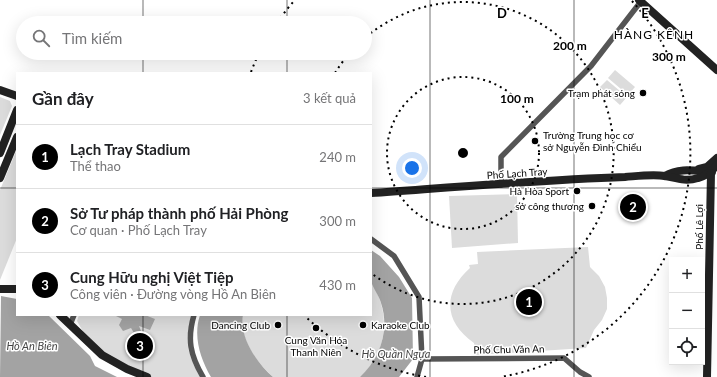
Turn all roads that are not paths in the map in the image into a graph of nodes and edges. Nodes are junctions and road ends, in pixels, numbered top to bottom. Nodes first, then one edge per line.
1 (641, 0) edge
2 (717, 70) edge
3 (0, 90) edge
4 (16, 96) edge
5 (16, 113) edge
6 (16, 139) edge
7 (0, 153) edge
8 (717, 158) edge
9 (717, 165) edge
10 (698, 170) junction
11 (714, 172) edge
12 (665, 176) junction
13 (0, 178) edge
14 (501, 185) junction
15 (372, 192) edge
16 (372, 240) edge
17 (0, 289) edge
18 (16, 289) edge
19 (194, 316) edge
20 (65, 318) edge
21 (422, 359) junction
22 (147, 377) edge
23 (203, 377) edge
24 (417, 377) edge
25 (589, 377) edge
26 (707, 377) edge

1 - 2 main road
1 - 14 street
3 - 4 main road
5 - 7 main road
6 - 13 main road
8 - 10 main road
9 - 11 main road
10 - 11 main road, Phố Lạch Tray
10 - 12 main road, Phố Lạch Tray
11 - 12 main road, Phố Lạch Tray
11 - 26 main road, Phố Lê Lợi
12 - 14 main road, Phố Lạch Tray
14 - 15 main road, Phố Lạch Tray
16 - 21 street
17 - 18 main road
19 - 23 street
20 - 22 main road
21 - 24 street
21 - 25 street, Phố Chu Văn An

